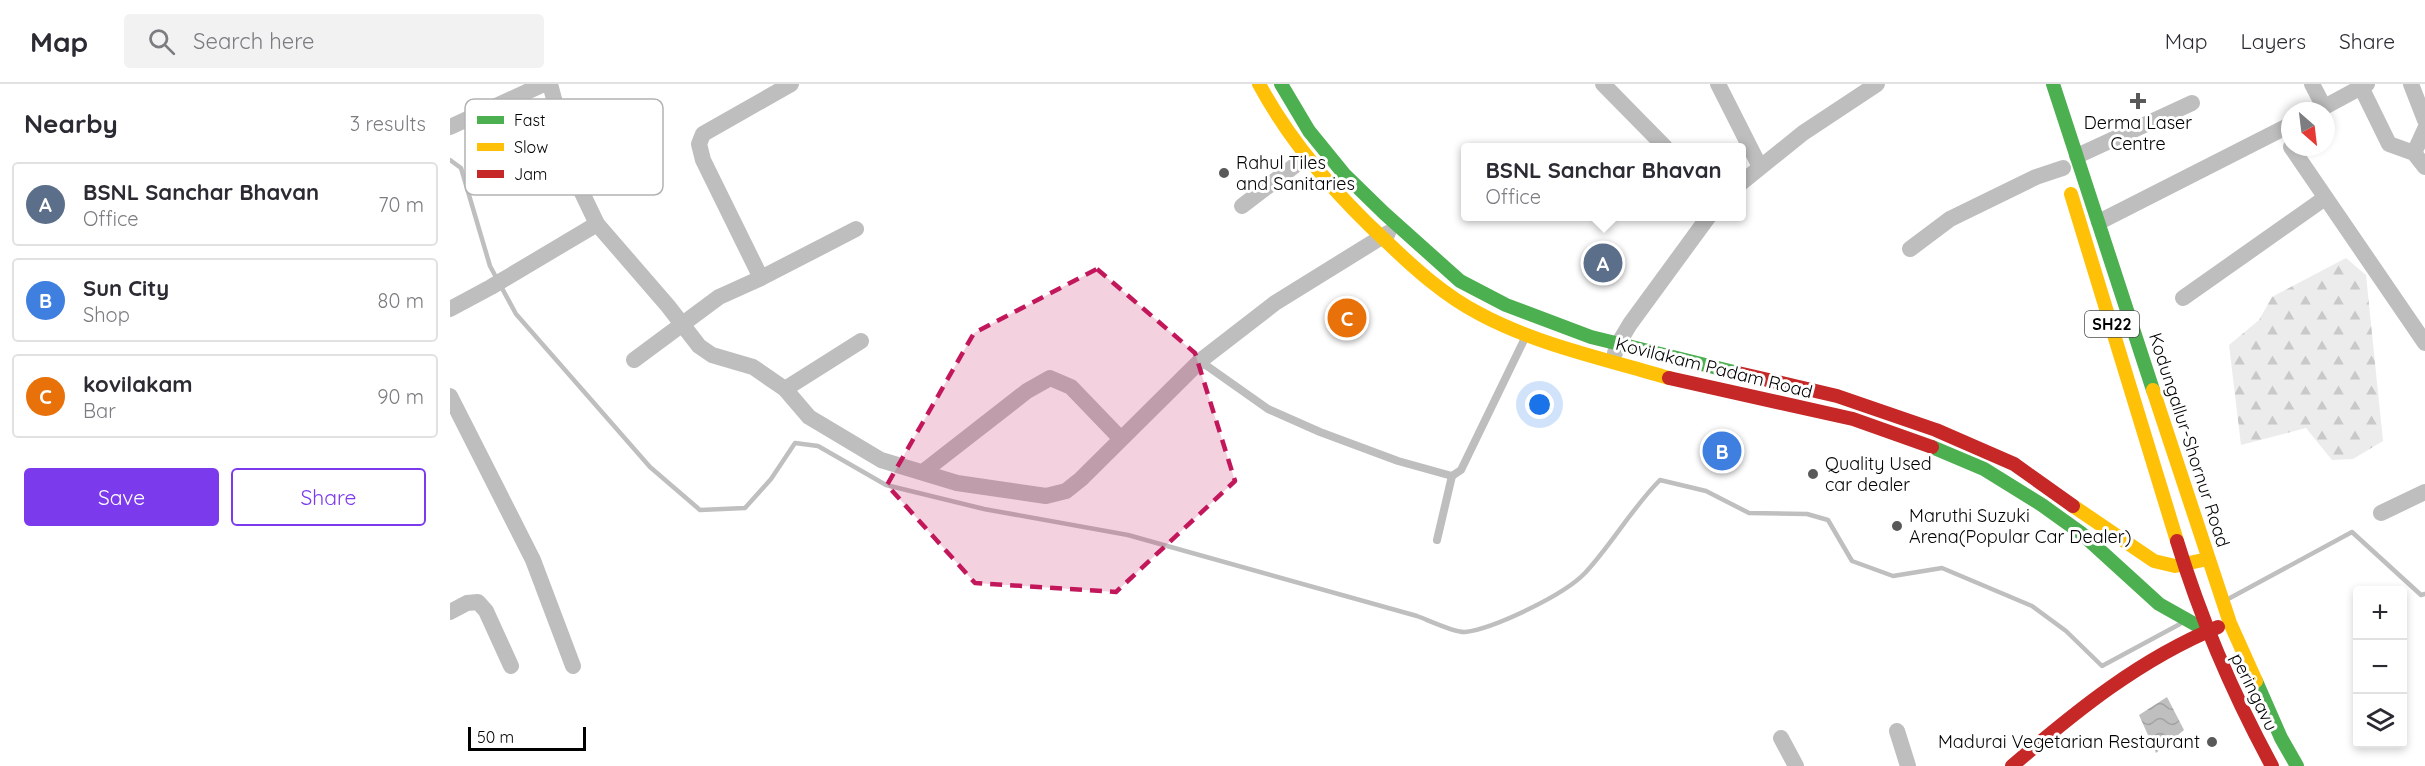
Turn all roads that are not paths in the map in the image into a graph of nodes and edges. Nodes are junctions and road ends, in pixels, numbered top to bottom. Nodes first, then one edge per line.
1 (544, 84) edge
2 (550, 84) edge
3 (791, 84) edge
4 (1259, 84) edge
5 (1281, 84) edge
6 (1603, 84) edge
7 (1718, 84) edge
8 (1877, 84) edge
9 (2053, 84) edge
10 (2312, 84) edge
11 (2411, 84) edge
12 (2364, 86) edge
13 (511, 99) edge
14 (554, 99) edge
15 (2318, 102) edge
16 (2333, 102) edge
17 (2192, 103) dead end
18 (465, 120) edge
19 (2425, 120) edge
20 (450, 127) edge
21 (2425, 129) edge
22 (2281, 130) edge
23 (1661, 143) edge
24 (2414, 153) junction
25 (2077, 156) junction
26 (2298, 156) edge
27 (1306, 157) junction
28 (2061, 163) joint
29 (1760, 167) junction
30 (2425, 167) edge
31 (1746, 179) edge
32 (583, 195) edge
33 (2325, 198) junction
34 (1242, 206) dead end
35 (1705, 221) edge
36 (2100, 222) junction
37 (597, 224) junction
38 (1399, 226) junction
39 (856, 229) dead end
40 (1381, 237) junction
41 (1910, 249) dead end
42 (761, 278) junction
43 (2183, 298) dead end
44 (450, 309) edge
45 (681, 324) junction
46 (1527, 335) junction
47 (861, 341) dead end
48 (2425, 343) edge
49 (1618, 344) junction
50 (634, 360) dead end
51 (1200, 361) junction
52 (1612, 362) junction
53 (785, 389) junction
54 (450, 396) edge
55 (1120, 439) junction
56 (923, 472) junction
57 (1452, 476) junction
58 (2425, 492) edge
59 (2380, 513) dead end
60 (1437, 540) dead end
61 (2208, 558) junction
62 (2183, 566) junction
63 (450, 612) edge
64 (2229, 620) junction
65 (2204, 628) junction
66 (511, 666) dead end
67 (573, 666) dead end
68 (1898, 731) dead end
69 (1781, 738) dead end
70 (1796, 766) edge
71 (1908, 766) edge
72 (2012, 766) edge
73 (2272, 766) edge
74 (2297, 766) edge

1 - 13 street
2 - 14 street
3 - 42 street
4 - 27 main road, Kovilakam Padam Road
5 - 38 main road, Kovilakam Padam Road
6 - 23 street
7 - 29 street
8 - 29 street
9 - 25 main road, Kodungallur-Shornur Road / SH22
10 - 15 street
11 - 19 street
12 - 16 street
12 - 24 street
17 - 25 street
18 - 20 street
21 - 24 street
22 - 36 street
24 - 30 street
25 - 36 main road, Kodungallur-Shornur Road / SH22
26 - 33 street
27 - 34 street
27 - 40 main road, Kovilakam Padam Road
28 - 41 street
28 - 62 main road, SH22
29 - 31 street
32 - 37 street
33 - 43 street
33 - 48 street
35 - 49 street
36 - 61 main road, Kodungallur-Shornur Road / SH22
37 - 44 street
37 - 45 street
38 - 40 street
38 - 49 main road, Kovilakam Padam Road
39 - 42 street
40 - 46 main road, Kovilakam Padam Road
40 - 51 street
42 - 45 street
45 - 50 street
45 - 53 street
46 - 52 main road, Kovilakam Padam Road
46 - 57 lane
47 - 53 street
49 - 52 street
49 - 62 main road, Kovilakam Padam Road
51 - 55 street
51 - 57 lane
52 - 65 main road, Kovilakam Padam Road
53 - 56 street
54 - 67 street
55 - 56 street
55 - 56 street
57 - 60 lane
58 - 59 street
61 - 62 main road, Kovilakam Padam Road
61 - 64 main road, Kodungallur-Shornur Road / SH22
62 - 65 main road, SH22
63 - 66 street
64 - 65 main road
64 - 74 main road, Kodungallur-Shornur Road / SH22
65 - 72 main road
65 - 73 main road, peringavu / SH22
68 - 71 street
69 - 70 street

